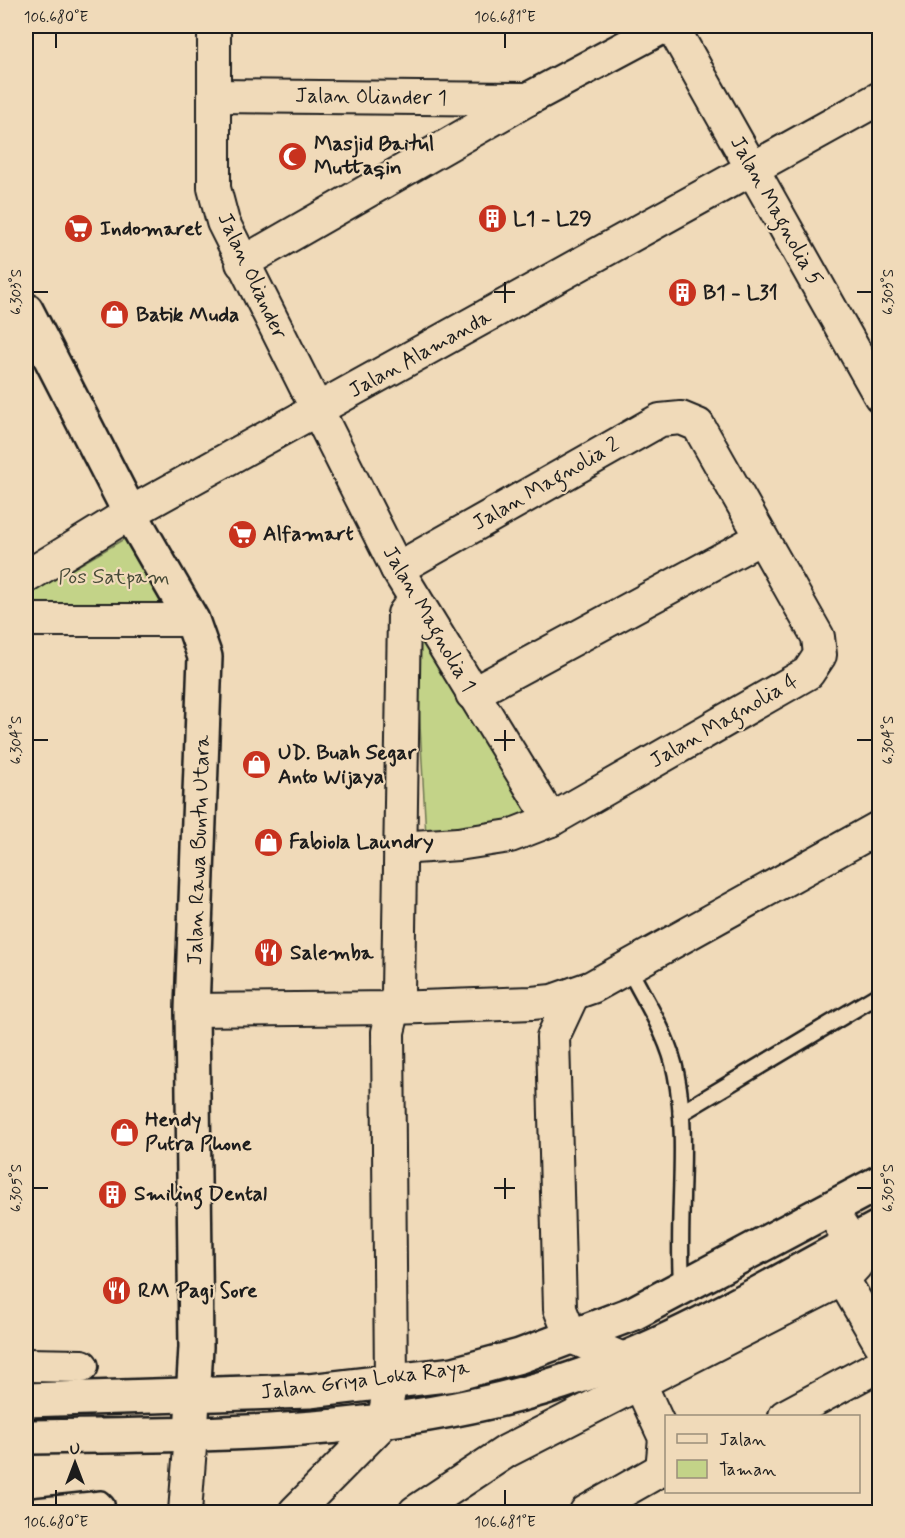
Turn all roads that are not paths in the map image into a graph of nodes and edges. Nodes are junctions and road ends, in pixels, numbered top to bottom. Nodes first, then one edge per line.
1 (214, 26) edge
2 (665, 26) edge
3 (672, 26) edge
4 (214, 96) junction
5 (879, 98) edge
6 (528, 99) junction
7 (753, 171) junction
8 (242, 263) junction
9 (26, 310) edge
10 (879, 396) edge
11 (318, 411) junction
12 (698, 425) joint
13 (130, 513) junction
14 (761, 538) junction
15 (397, 568) junction
16 (26, 577) edge
17 (415, 599) junction
18 (26, 620) edge
19 (192, 620) junction
20 (472, 694) junction
21 (551, 820) junction
22 (879, 827) edge
23 (399, 848) junction
24 (628, 966) junction
25 (573, 994) junction
26 (879, 994) edge
27 (532, 1003) junction
28 (393, 1008) junction
29 (192, 1010) junction
30 (553, 1037) junction
31 (681, 1113) junction
32 (879, 1182) edge
33 (830, 1209) junction
34 (866, 1235) edge
35 (843, 1279) junction
36 (682, 1289) junction
37 (571, 1337) junction
38 (878, 1364) edge
39 (26, 1365) edge
40 (82, 1366) dead end
41 (630, 1370) junction
42 (391, 1381) junction
43 (194, 1395) junction
44 (26, 1400) edge
45 (787, 1415) edge
46 (383, 1423) junction
47 (191, 1434) junction
48 (26, 1437) edge
49 (664, 1470) edge
50 (26, 1506) edge
51 (107, 1512) edge
52 (185, 1512) edge
53 (295, 1512) edge
54 (415, 1512) edge
55 (586, 1512) edge

1 - 4 street, Jalan Oliander
2 - 6 street, Jalan Oliander 1
3 - 7 street, Jalan Magnolia 5
4 - 6 street, Jalan Oliander 1
4 - 8 street, Jalan Oliander
5 - 7 street, Jalan Alamanda
6 - 8 street, Jalan Oliander 1
7 - 10 street, Jalan Magnolia 5
7 - 11 street, Jalan Alamanda
8 - 11 street, Jalan Oliander
9 - 13 main road, Jalan Rawa Buntu Utara
11 - 13 street, Jalan Alamanda
11 - 15 street, Jalan Magnolia 1
12 - 14 street, Jalan Magnolia 4
12 - 15 street, Jalan Magnolia 2
13 - 16 street, Jalan Alamanda
13 - 19 main road, Jalan Rawa Buntu Utara
14 - 20 street
14 - 21 street, Jalan Magnolia 4
15 - 17 street, Jalan Magnolia 1
17 - 20 street, Jalan Magnolia 1
17 - 23 street
18 - 19 street
19 - 29 main road, Jalan Rawa Buntu Utara
20 - 21 street, Jalan Magnolia 1
21 - 23 street, Jalan Magnolia 4
22 - 24 street
23 - 28 street
24 - 25 street
24 - 31 lane
25 - 27 street
25 - 30 street
26 - 31 lane
27 - 28 street
27 - 30 street
28 - 29 street
28 - 42 street
29 - 43 main road, Jalan Rawa Buntu Utara
30 - 37 street
31 - 36 lane
32 - 33 main road, Jalan Griya Loka Raya
33 - 34 street
33 - 36 main road, Jalan Griya Loka Raya
34 - 35 street
34 - 41 main road, Jalan Griya Loka Raya
35 - 38 street
35 - 41 street
36 - 37 main road, Jalan Griya Loka Raya
37 - 41 street
37 - 42 main road, Jalan Griya Loka Raya
38 - 45 street
39 - 40 street
41 - 46 main road, Jalan Griya Loka Raya
41 - 49 street
41 - 54 street
42 - 43 main road, Jalan Griya Loka Raya
42 - 46 street
43 - 44 main road, Jalan Griya Loka Raya
43 - 47 main road, Jalan Rawa Buntu Utara
46 - 47 main road, Jalan Griya Loka Raya
46 - 53 street
47 - 48 main road, Jalan Griya Loka Raya
47 - 52 street
49 - 55 street
50 - 51 lane

